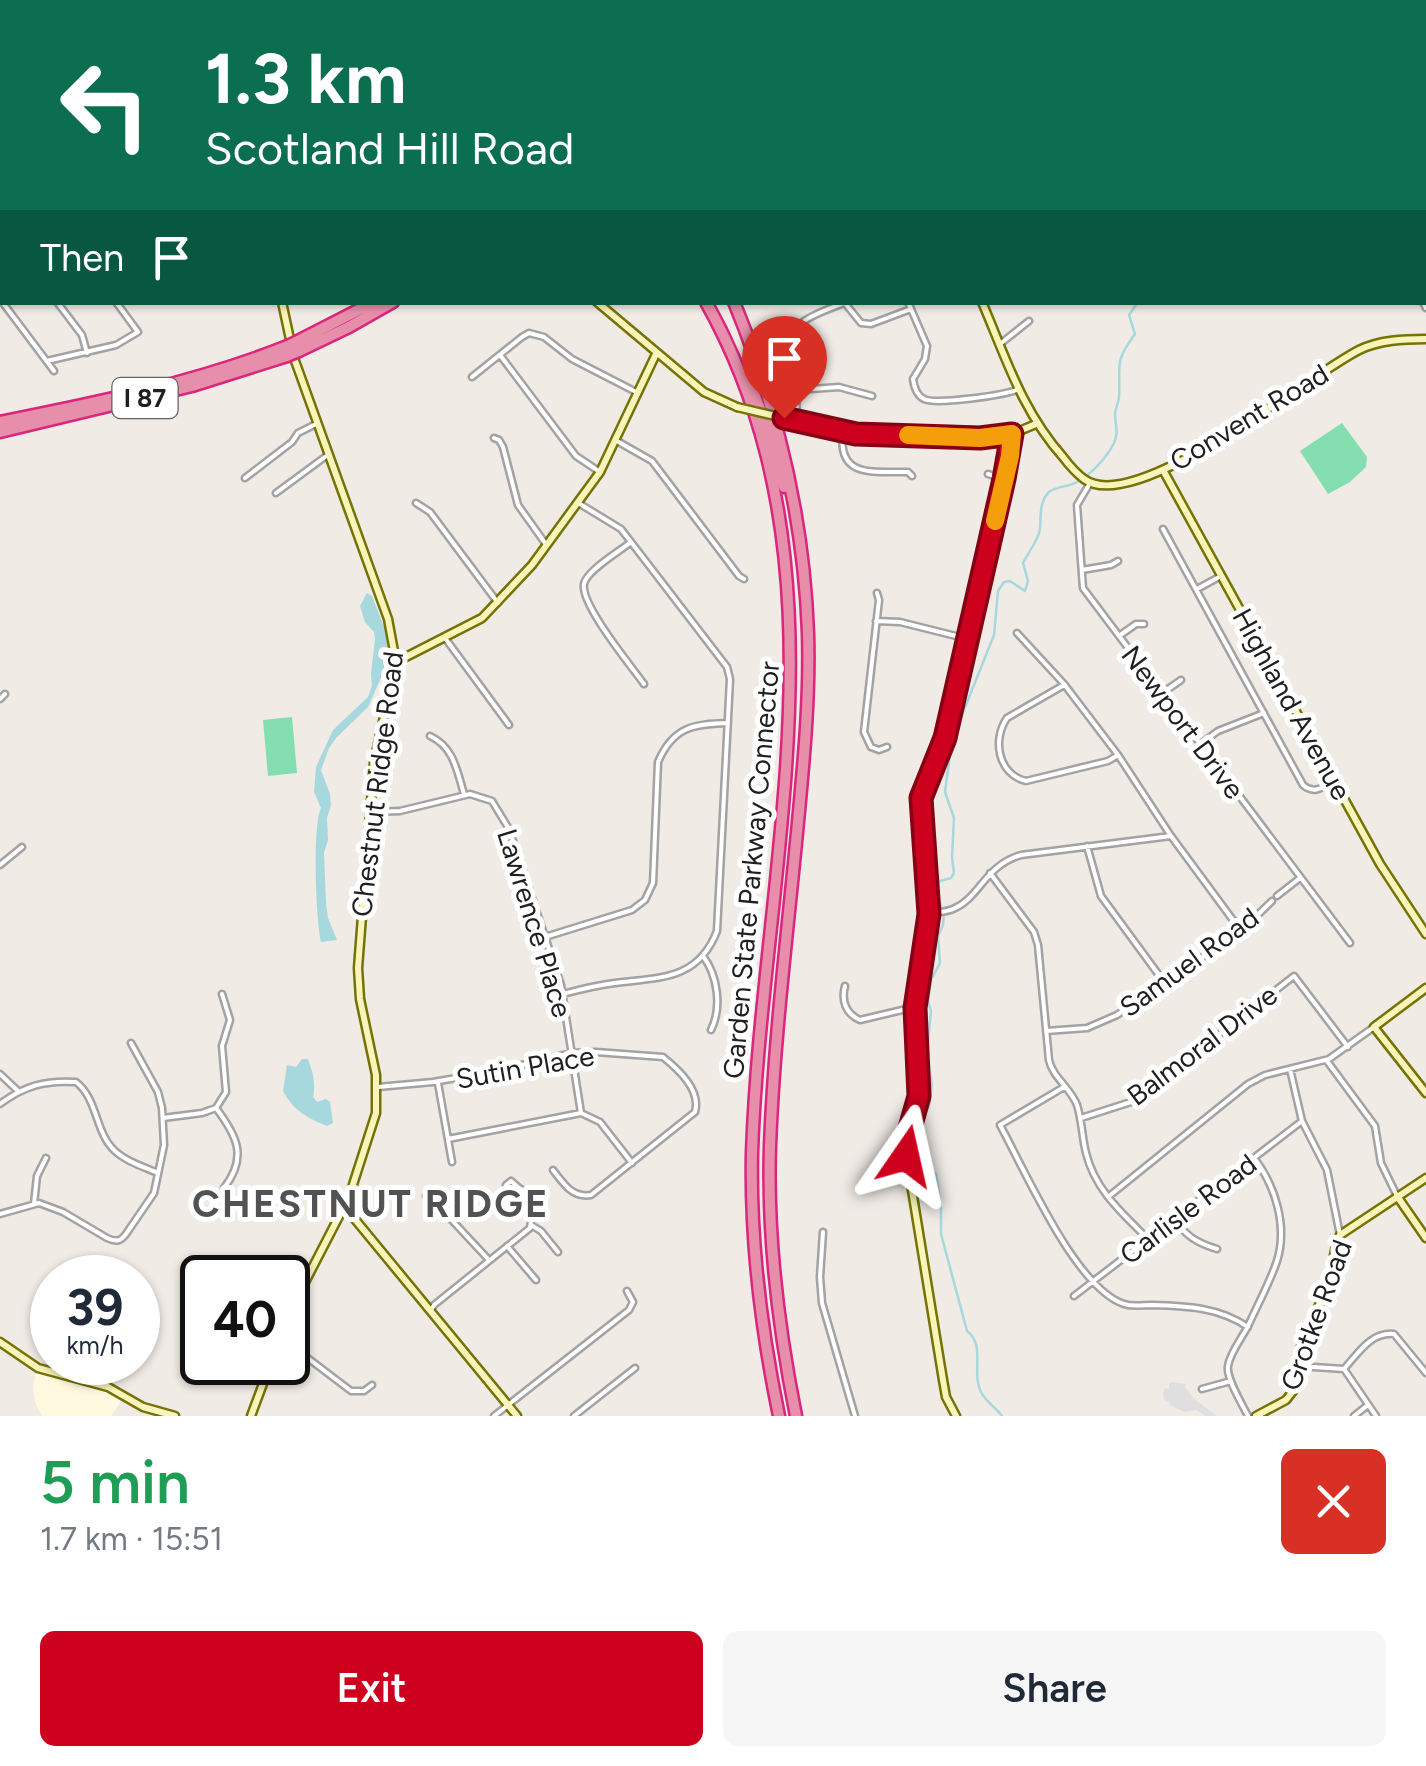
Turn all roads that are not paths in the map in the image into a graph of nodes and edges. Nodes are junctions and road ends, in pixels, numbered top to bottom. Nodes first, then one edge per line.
1 (5, 305) edge
2 (58, 305) edge
3 (118, 305) edge
4 (283, 305) edge
5 (369, 305) edge
6 (388, 305) edge
7 (600, 305) edge
8 (709, 305) edge
9 (710, 305) edge
10 (735, 305) edge
11 (839, 305) edge
12 (846, 305) edge
13 (983, 305) edge
14 (910, 306) edge
15 (1028, 321) dead end
16 (1426, 339) edge
17 (1000, 344) junction
18 (297, 346) junction
19 (286, 351) junction
20 (87, 353) junction
21 (656, 354) junction
22 (500, 355) junction
23 (47, 361) junction
24 (54, 371) dead end
25 (472, 377) dead end
26 (1019, 389) junction
27 (796, 390) junction
28 (638, 393) junction
29 (872, 396) dead end
30 (798, 421) junction
31 (0, 422) edge
32 (318, 423) junction
33 (1036, 424) junction
34 (0, 432) edge
35 (843, 432) junction
36 (1012, 434) junction
37 (494, 438) dead end
38 (616, 440) junction
39 (329, 454) junction
40 (1163, 470) junction
41 (600, 472) junction
42 (988, 474) dead end
43 (912, 476) dead end
44 (245, 478) dead end
45 (1004, 479) junction
46 (1088, 482) junction
47 (276, 493) dead end
48 (578, 502) junction
49 (416, 503) dead end
50 (1162, 528) dead end
51 (630, 542) junction
52 (547, 545) junction
53 (1118, 561) dead end
54 (1082, 570) junction
55 (1221, 576) junction
56 (744, 578) dead end
57 (1196, 589) junction
58 (877, 593) dead end
59 (498, 603) junction
60 (807, 611) junction
61 (876, 621) junction
62 (1144, 624) dead end
63 (1017, 632) dead end
64 (1119, 636) junction
65 (445, 638) junction
66 (968, 639) junction
67 (396, 662) junction
68 (1180, 680) dead end
69 (644, 684) dead end
70 (1064, 684) junction
71 (1161, 694) junction
72 (1264, 714) junction
73 (728, 723) junction
74 (509, 725) dead end
75 (430, 736) dead end
76 (1199, 745) junction
77 (886, 746) dead end
78 (1118, 755) junction
79 (1334, 782) junction
80 (464, 794) junction
81 (370, 812) junction
82 (1171, 836) junction
83 (1087, 846) junction
84 (22, 848) dead end
85 (0, 865) edge
86 (990, 873) junction
87 (1300, 878) junction
88 (1277, 896) dead end
89 (1272, 901) dead end
90 (929, 914) junction
91 (1240, 931) junction
92 (1425, 932) edge
93 (544, 936) junction
94 (1350, 943) dead end
95 (703, 956) junction
96 (1164, 982) junction
97 (844, 986) dead end
98 (1426, 988) edge
99 (222, 994) dead end
100 (562, 994) junction
101 (915, 1008) junction
102 (1374, 1027) junction
103 (711, 1030) dead end
104 (1046, 1031) junction
105 (132, 1043) dead end
106 (1348, 1047) junction
107 (572, 1053) junction
108 (1326, 1060) junction
109 (1290, 1069) junction
110 (0, 1074) edge
111 (1426, 1074) edge
112 (1417, 1081) junction
113 (438, 1082) junction
114 (1064, 1087) junction
115 (378, 1088) junction
116 (18, 1091) junction
117 (1426, 1093) edge
118 (0, 1104) edge
119 (216, 1108) junction
120 (581, 1113) junction
121 (163, 1118) junction
122 (1081, 1118) junction
123 (1302, 1121) junction
124 (448, 1139) junction
125 (46, 1158) dead end
126 (1254, 1158) junction
127 (452, 1162) dead end
128 (632, 1163) junction
129 (553, 1170) dead end
130 (158, 1173) junction
131 (1426, 1178) edge
132 (224, 1188) dead end
133 (426, 1196) dead end
134 (1397, 1196) junction
135 (1107, 1198) junction
136 (34, 1204) junction
137 (344, 1206) junction
138 (533, 1207) junction
139 (0, 1214) edge
140 (1174, 1219) junction
141 (532, 1225) junction
142 (823, 1232) dead end
143 (1340, 1235) junction
144 (1426, 1238) edge
145 (1148, 1239) junction
146 (507, 1246) junction
147 (1217, 1249) dead end
148 (558, 1252) dead end
149 (489, 1260) junction
150 (310, 1272) edge
151 (536, 1280) dead end
152 (1094, 1280) junction
153 (628, 1292) dead end
154 (1074, 1296) dead end
155 (431, 1310) junction
156 (1248, 1327) junction
157 (0, 1342) edge
158 (310, 1360) edge
159 (30, 1363) edge
160 (1298, 1366) junction
161 (634, 1368) dead end
162 (1344, 1368) junction
163 (1426, 1373) edge
164 (1231, 1381) junction
165 (99, 1385) edge
166 (262, 1385) edge
167 (372, 1385) dead end
168 (1202, 1390) dead end
169 (508, 1405) junction
170 (1368, 1405) junction
171 (175, 1416) edge
172 (251, 1416) edge
173 (494, 1416) edge
174 (517, 1416) edge
175 (574, 1416) edge
176 (778, 1416) edge
177 (796, 1416) edge
178 (855, 1416) edge
179 (956, 1416) edge
180 (1248, 1416) edge
181 (1256, 1416) edge
182 (1354, 1416) edge
183 (1376, 1416) edge

1 - 23 street
2 - 20 street
3 - 20 street
4 - 32 street, Chestnut Ridge Road
5 - 18 highway, I 87
6 - 18 highway, I 87
7 - 21 street
8 - 176 highway, Garden State Parkway Connector
9 - 60 highway
10 - 60 highway
11 - 27 street
12 - 14 street
13 - 17 street
14 - 26 street
15 - 17 street
16 - 40 street, Convent Road
17 - 26 street
18 - 19 highway, I 87, bridge
19 - 31 highway, I 87
19 - 34 highway, I 87
20 - 23 street
21 - 28 street
21 - 30 street, bridge
22 - 25 street
22 - 28 street
22 - 41 street
23 - 24 street
26 - 33 street
27 - 29 street
27 - 30 street
28 - 38 street
30 - 35 street
32 - 39 street, Chestnut Ridge Road
32 - 44 street
33 - 36 street
33 - 46 street
35 - 36 street
35 - 43 street
36 - 45 street
37 - 52 street
38 - 41 street
38 - 56 street
39 - 47 street
39 - 67 street, Chestnut Ridge Road
40 - 46 street, Convent Road
40 - 55 street, Highland Avenue
41 - 48 street
42 - 45 street
45 - 66 street
46 - 54 street, Newport Drive
48 - 51 street
48 - 52 street
49 - 59 street
50 - 57 street
51 - 69 street
51 - 73 street
52 - 59 street
53 - 54 street
54 - 64 street, Newport Drive
55 - 57 street
55 - 79 street, Highland Avenue
57 - 72 street
58 - 61 street
59 - 65 street
60 - 177 highway, Garden State Parkway Connector
61 - 66 street
61 - 77 street
62 - 64 street
63 - 70 street
64 - 71 street, Newport Drive
65 - 67 street
65 - 74 street
66 - 90 street
67 - 81 street, Chestnut Ridge Road
68 - 71 street
70 - 78 street
70 - 78 street
71 - 76 street, Newport Drive
72 - 76 street
72 - 79 street
73 - 93 street
73 - 95 street
75 - 80 street
76 - 87 street, Newport Drive
78 - 82 street
79 - 92 street, Highland Avenue
80 - 81 street
80 - 93 street, Lawrence Place
81 - 115 street, Chestnut Ridge Road
82 - 83 street
82 - 91 street
83 - 86 street
83 - 96 street
84 - 85 street
86 - 90 street
86 - 104 street
87 - 88 street, Samuel Road
87 - 94 street, Newport Drive
89 - 91 street, Samuel Road
90 - 101 street
91 - 96 street, Samuel Road
93 - 100 street, Lawrence Place
95 - 100 street
95 - 103 street
96 - 104 street, Samuel Road
97 - 101 street
98 - 102 street
99 - 119 street
100 - 107 street, Lawrence Place
101 - 179 street
102 - 106 street
102 - 112 street
104 - 114 street
105 - 121 street
106 - 108 street
106 - 122 street, Balmoral Drive
107 - 113 street, Sutin Place
107 - 120 street, Lawrence Place
107 - 128 street, Sutin Place
108 - 109 street
108 - 134 street
109 - 123 street
109 - 135 street
110 - 116 street
111 - 112 street
112 - 117 street
113 - 115 street, Sutin Place
113 - 124 street
114 - 122 street
114 - 152 street
115 - 137 street, Chestnut Ridge Road
116 - 118 street
116 - 130 street
119 - 121 street
119 - 132 street
120 - 124 street
120 - 128 street
121 - 130 street
122 - 135 street
123 - 126 street, Carlisle Road
123 - 143 street
124 - 127 street
125 - 136 street
126 - 140 street, Carlisle Road
126 - 156 street
128 - 129 street, Sutin Place
130 - 136 street
131 - 134 street, Grotke Road
133 - 149 street
134 - 143 street, Grotke Road
134 - 144 street
135 - 145 street
136 - 139 street
137 - 150 street, Chestnut Ridge Road
137 - 155 street
138 - 138 street
138 - 141 street
140 - 145 street, Carlisle Road
140 - 147 street
141 - 146 street
141 - 148 street
142 - 178 street
143 - 160 street, Grotke Road
145 - 152 street, Carlisle Road
146 - 149 street
146 - 151 street
149 - 155 street
152 - 154 street, Carlisle Road
152 - 156 street
153 - 169 street
155 - 169 street
156 - 164 street
157 - 159 street
158 - 167 street
160 - 162 street
160 - 181 street, Grotke Road
161 - 175 street
162 - 163 street
162 - 170 street
164 - 168 street
164 - 180 street
165 - 171 street
166 - 172 street
169 - 173 street
169 - 174 street
170 - 182 street
170 - 183 street

